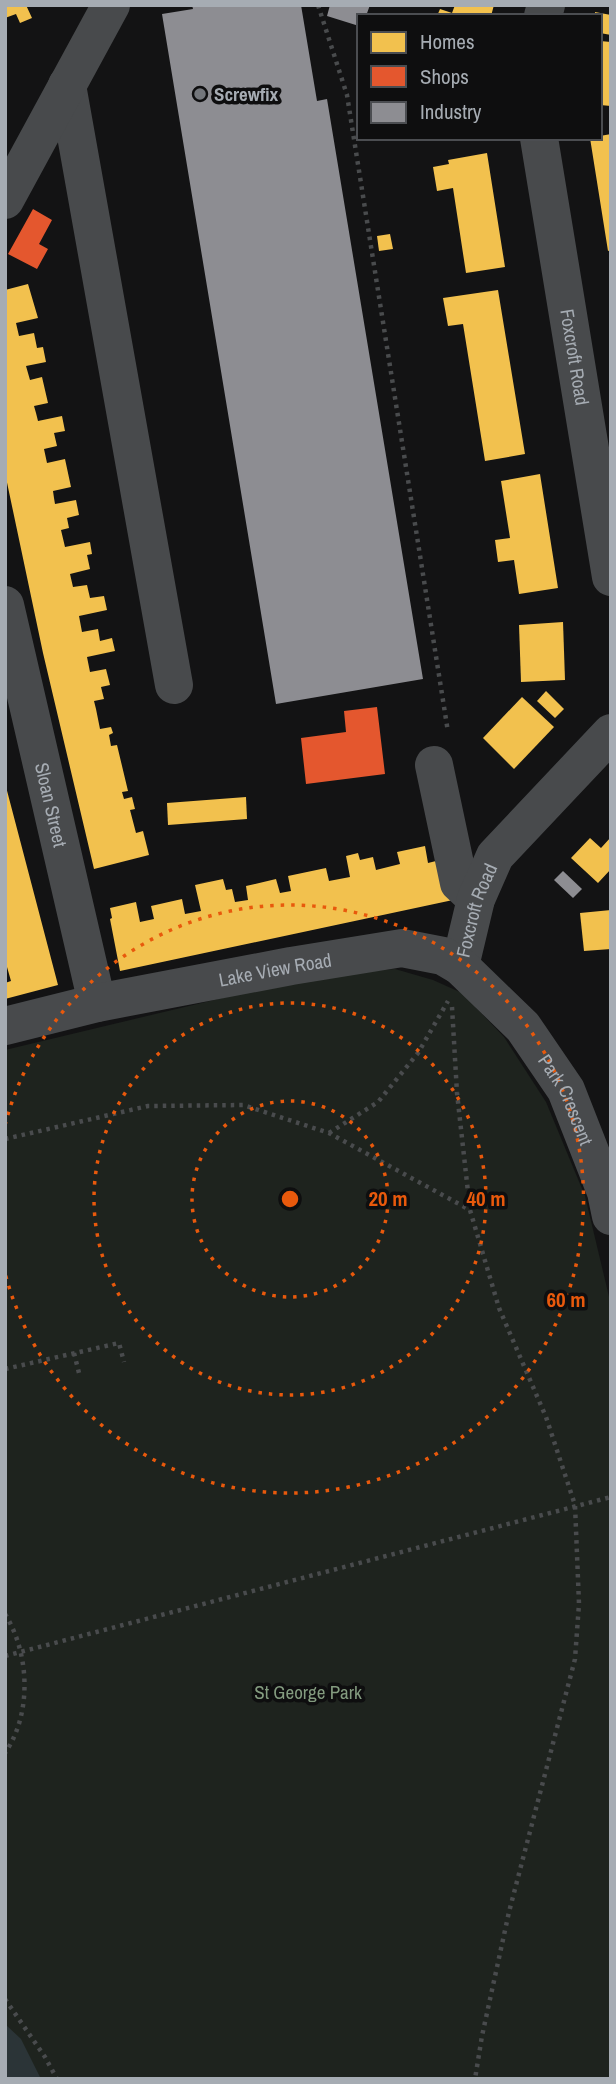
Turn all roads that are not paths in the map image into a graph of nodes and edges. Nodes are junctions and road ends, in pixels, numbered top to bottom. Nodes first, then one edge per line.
1 (111, 5) edge
2 (67, 85) junction
3 (539, 140) edge
4 (5, 200) edge
5 (611, 576) edge
6 (5, 604) edge
7 (174, 684) dead end
8 (611, 733) edge
9 (442, 755) road end
10 (476, 899) junction
11 (460, 966) junction
12 (97, 1003) junction
13 (5, 1027) edge
14 (523, 1027) joint
15 (611, 1216) edge

1 - 2 street
2 - 4 street
2 - 7 street
3 - 5 street, Foxcroft Road
6 - 12 street, Sloan Street
8 - 10 street, Foxcroft Road
9 - 10 street
10 - 11 street, Foxcroft Road
11 - 12 street, Lake View Road
11 - 14 street, Lake View Road
12 - 13 street, Lake View Road
14 - 15 street, Park Crescent

